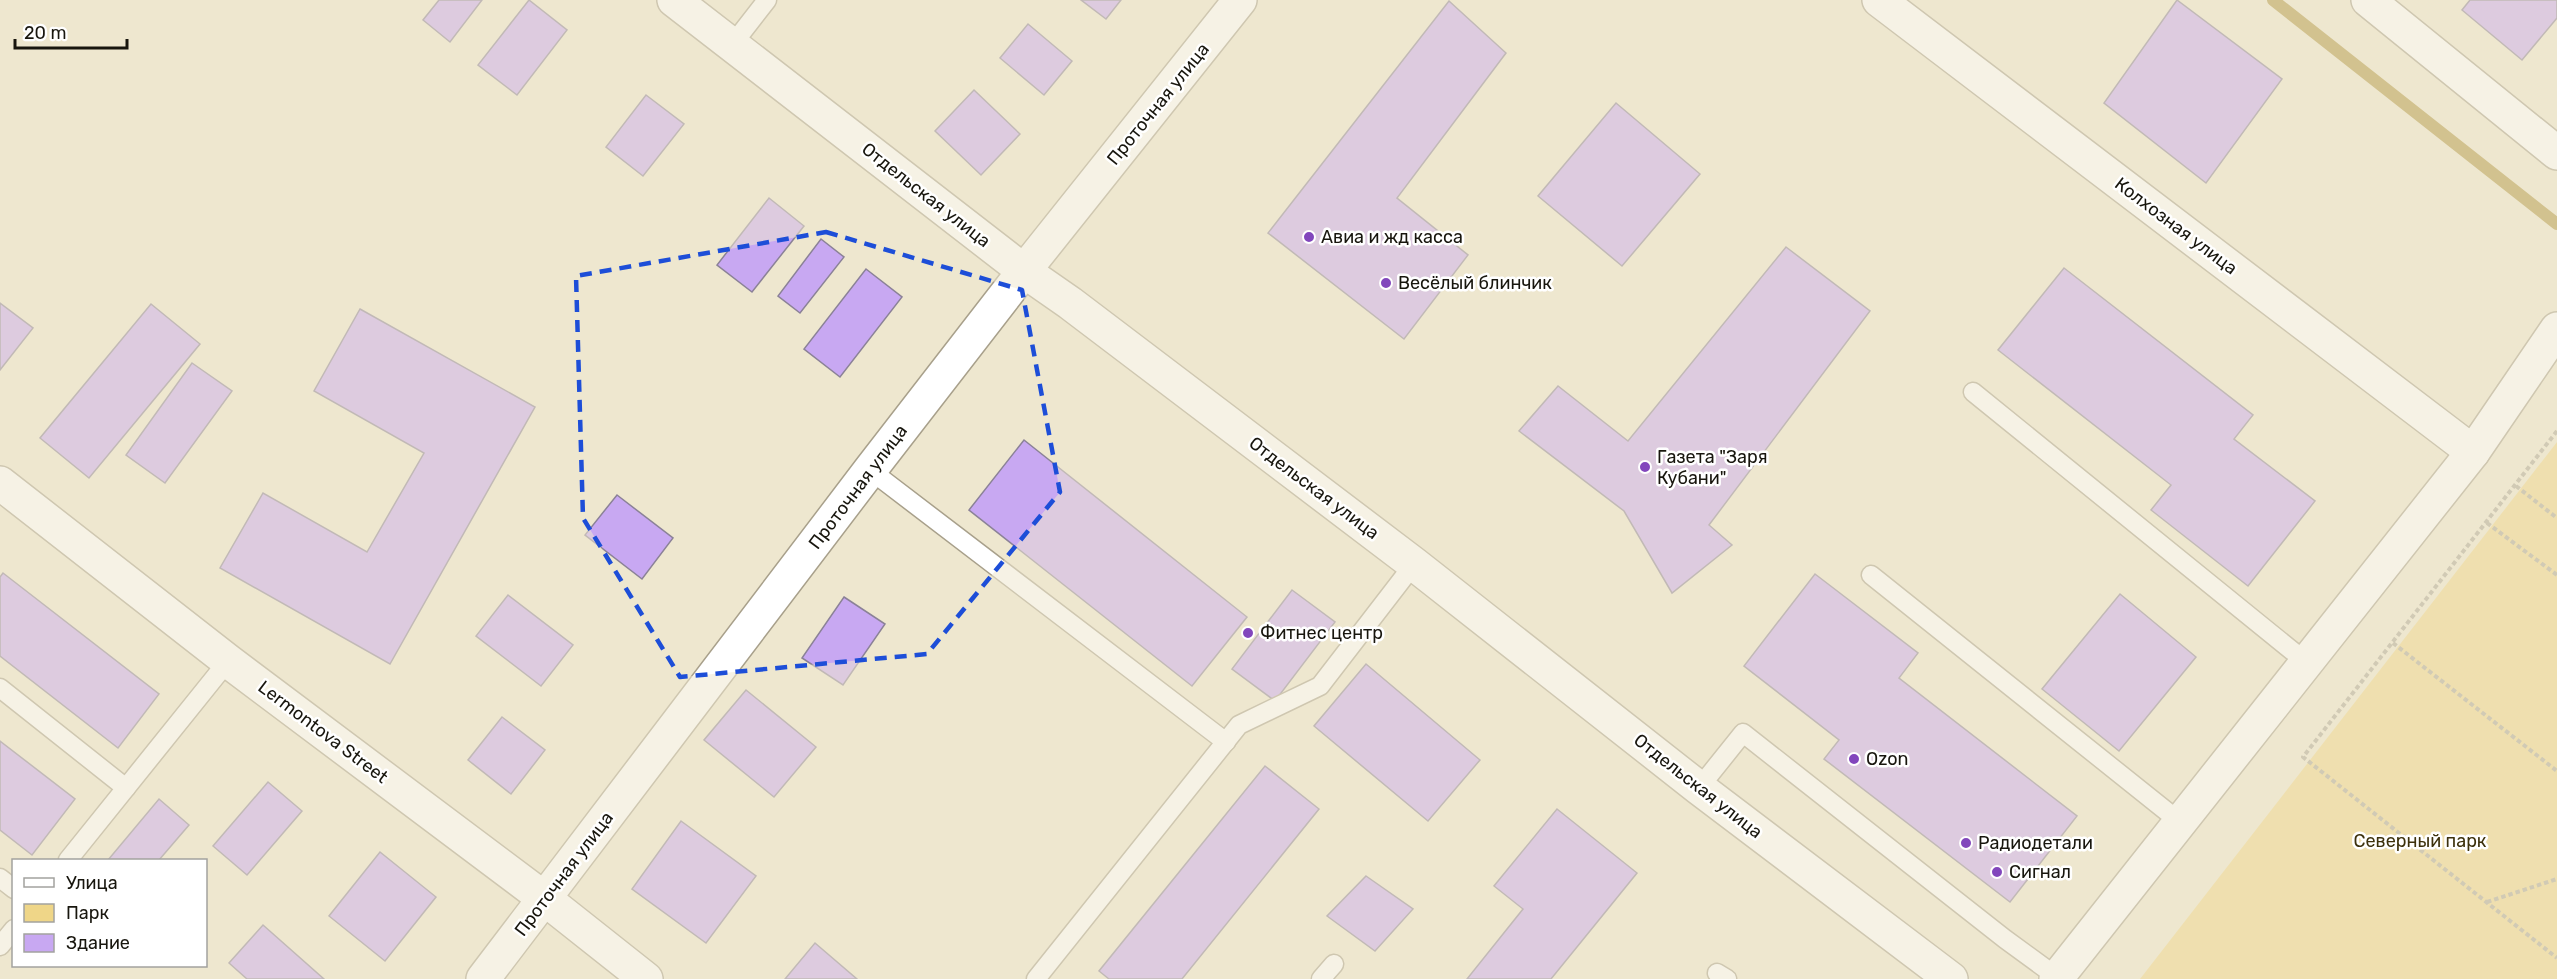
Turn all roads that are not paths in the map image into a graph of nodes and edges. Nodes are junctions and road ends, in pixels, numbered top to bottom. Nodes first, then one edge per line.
1 (674, 0) edge
2 (767, 0) edge
3 (1240, 0) edge
4 (1879, 0) edge
5 (2368, 0) edge
6 (732, 45) junction
7 (2557, 153) edge
8 (1024, 271) junction
9 (2557, 329) edge
10 (1973, 392) dead end
11 (2473, 452) junction
12 (870, 470) junction
13 (0, 483) edge
14 (1414, 564) junction
15 (1871, 575) dead end
16 (228, 661) junction
17 (2306, 662) junction
18 (0, 688) edge
19 (1226, 742) junction
20 (126, 788) junction
21 (1700, 788) junction
22 (2180, 822) junction
23 (70, 859) edge
24 (0, 878) edge
25 (12, 887) edge
26 (545, 899) junction
27 (12, 931) edge
28 (0, 946) edge
29 (1334, 964) dead end
30 (2056, 978) edge
31 (483, 979) edge
32 (646, 979) edge
33 (1036, 979) edge
34 (1321, 979) edge
35 (1951, 979) edge

1 - 6 street, Отдельская улица
2 - 6 lane
3 - 8 street, Проточная улица
4 - 11 street, Колхозная улица
5 - 7 street
6 - 8 street, Отдельская улица
8 - 12 street, Проточная улица
8 - 14 street, Отдельская улица
9 - 11 street
10 - 17 lane
11 - 17 street
12 - 19 lane
12 - 26 street, Проточная улица
13 - 16 street, Lermontova Street
14 - 19 lane
14 - 21 street, Отдельская улица
15 - 22 lane
16 - 20 lane
16 - 26 street, Lermontova Street
17 - 22 street
18 - 20 lane
19 - 33 lane
20 - 23 lane
21 - 30 lane
21 - 35 street, Отдельская улица
22 - 30 street
24 - 25 lane
26 - 31 street, Проточная улица
26 - 32 street, Lermontova Street
27 - 28 lane
29 - 34 lane

